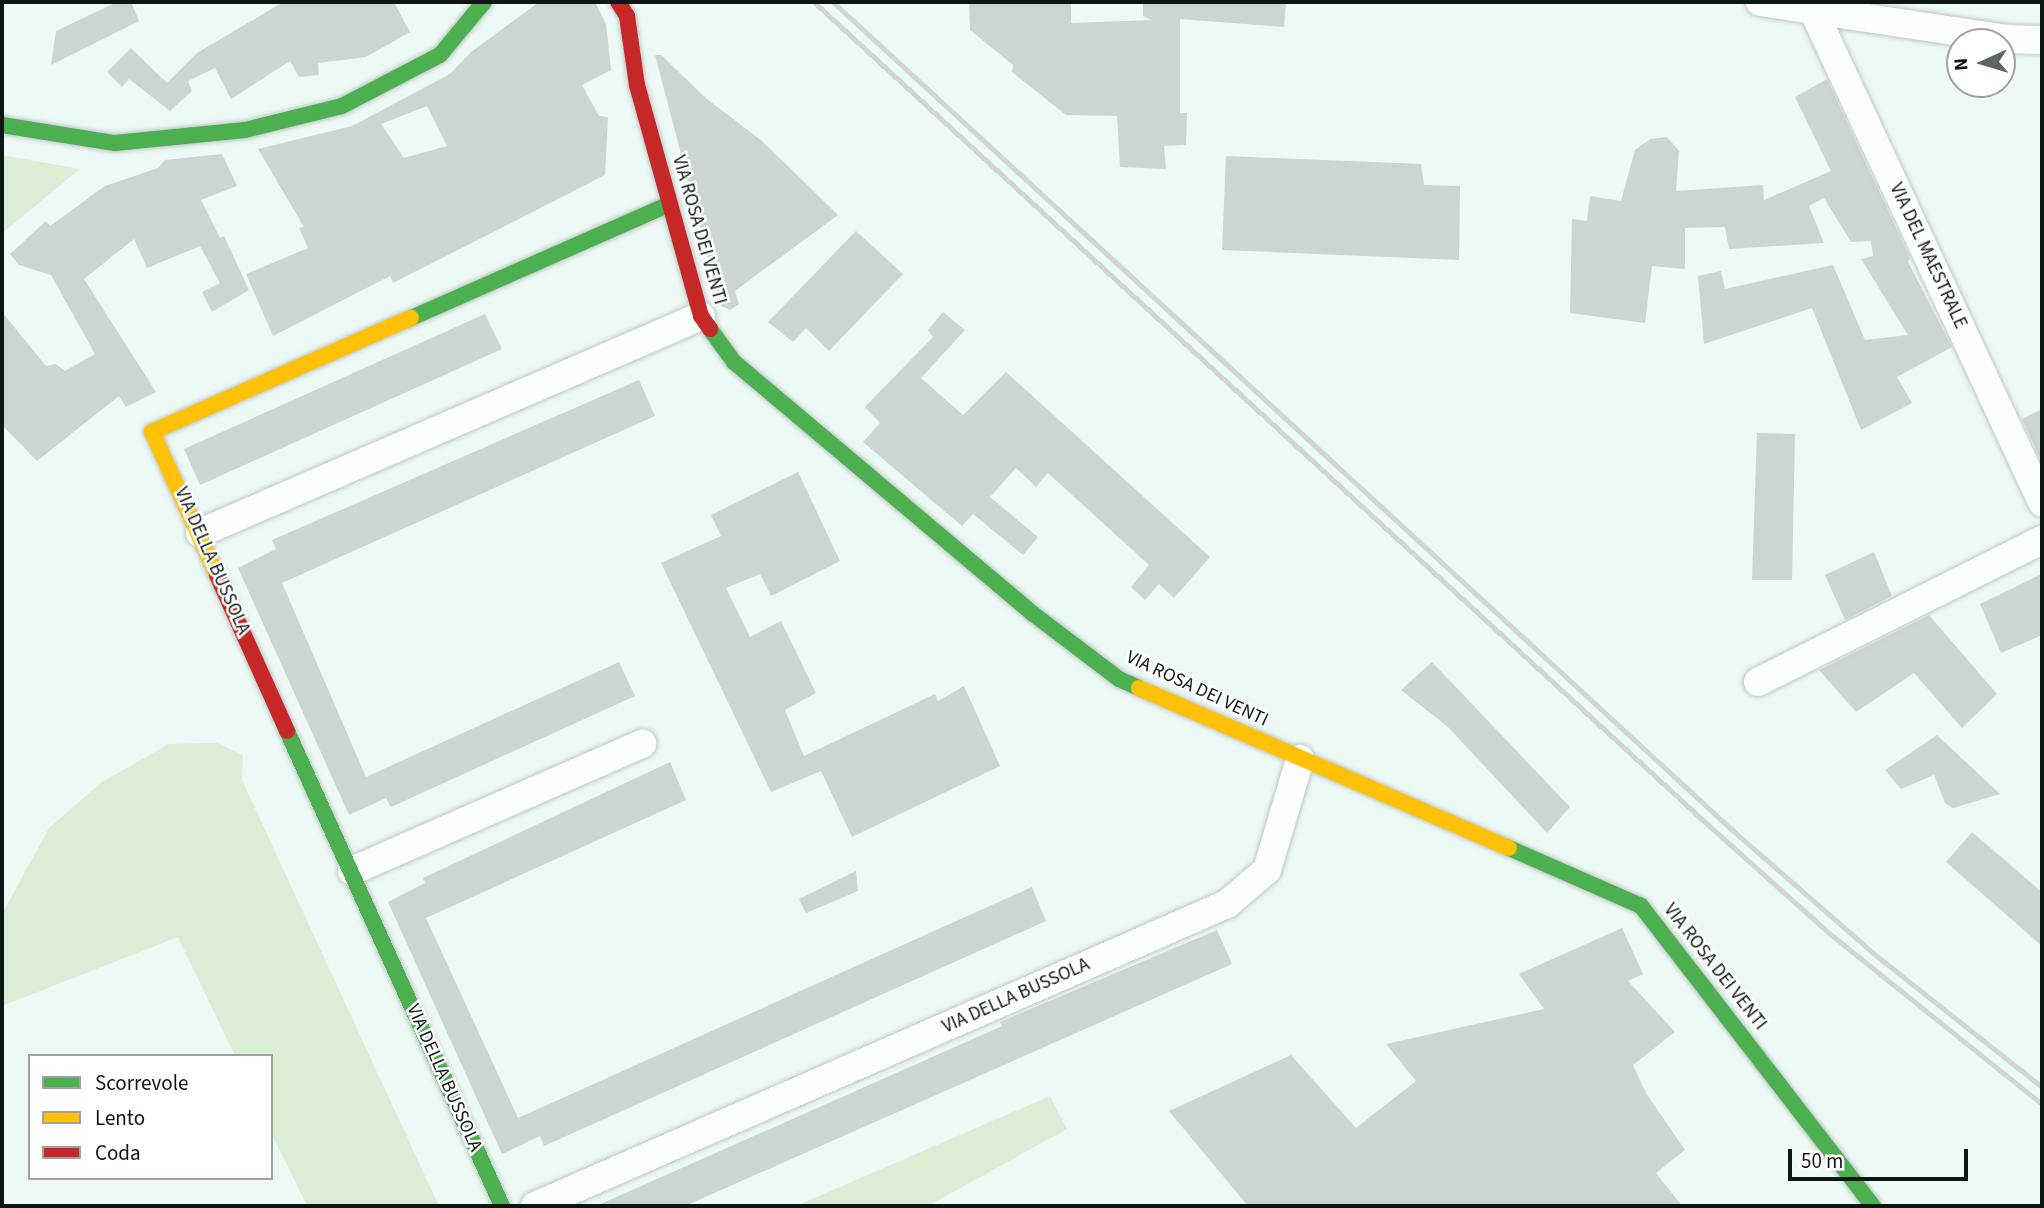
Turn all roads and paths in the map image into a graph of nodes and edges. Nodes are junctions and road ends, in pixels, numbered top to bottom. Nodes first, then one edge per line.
1 (484, 2) edge
2 (618, 2) edge
3 (1760, 2) edge
4 (1813, 9) junction
5 (2042, 40) edge
6 (2, 125) edge
7 (670, 204) junction
8 (701, 316) junction
9 (2042, 502) edge
10 (200, 533) junction
11 (2042, 540) edge
12 (1758, 682) dead end
13 (642, 744) dead end
14 (1300, 760) junction
15 (352, 871) junction
16 (502, 1206) edge
17 (535, 1206) edge
18 (1873, 1206) edge

1 - 6 street
2 - 7 street, VIA ROSA DEI VENTI
3 - 4 street
4 - 5 street
4 - 9 street, VIA DEL MAESTRALE
7 - 8 street, VIA ROSA DEI VENTI
7 - 10 street, VIA DELLA BUSSOLA
8 - 10 street
8 - 14 street, VIA ROSA DEI VENTI
10 - 15 street, VIA DELLA BUSSOLA
11 - 12 street
13 - 15 street
14 - 17 street, VIA DELLA BUSSOLA
14 - 18 street, VIA ROSA DEI VENTI
15 - 16 street, VIA DELLA BUSSOLA

